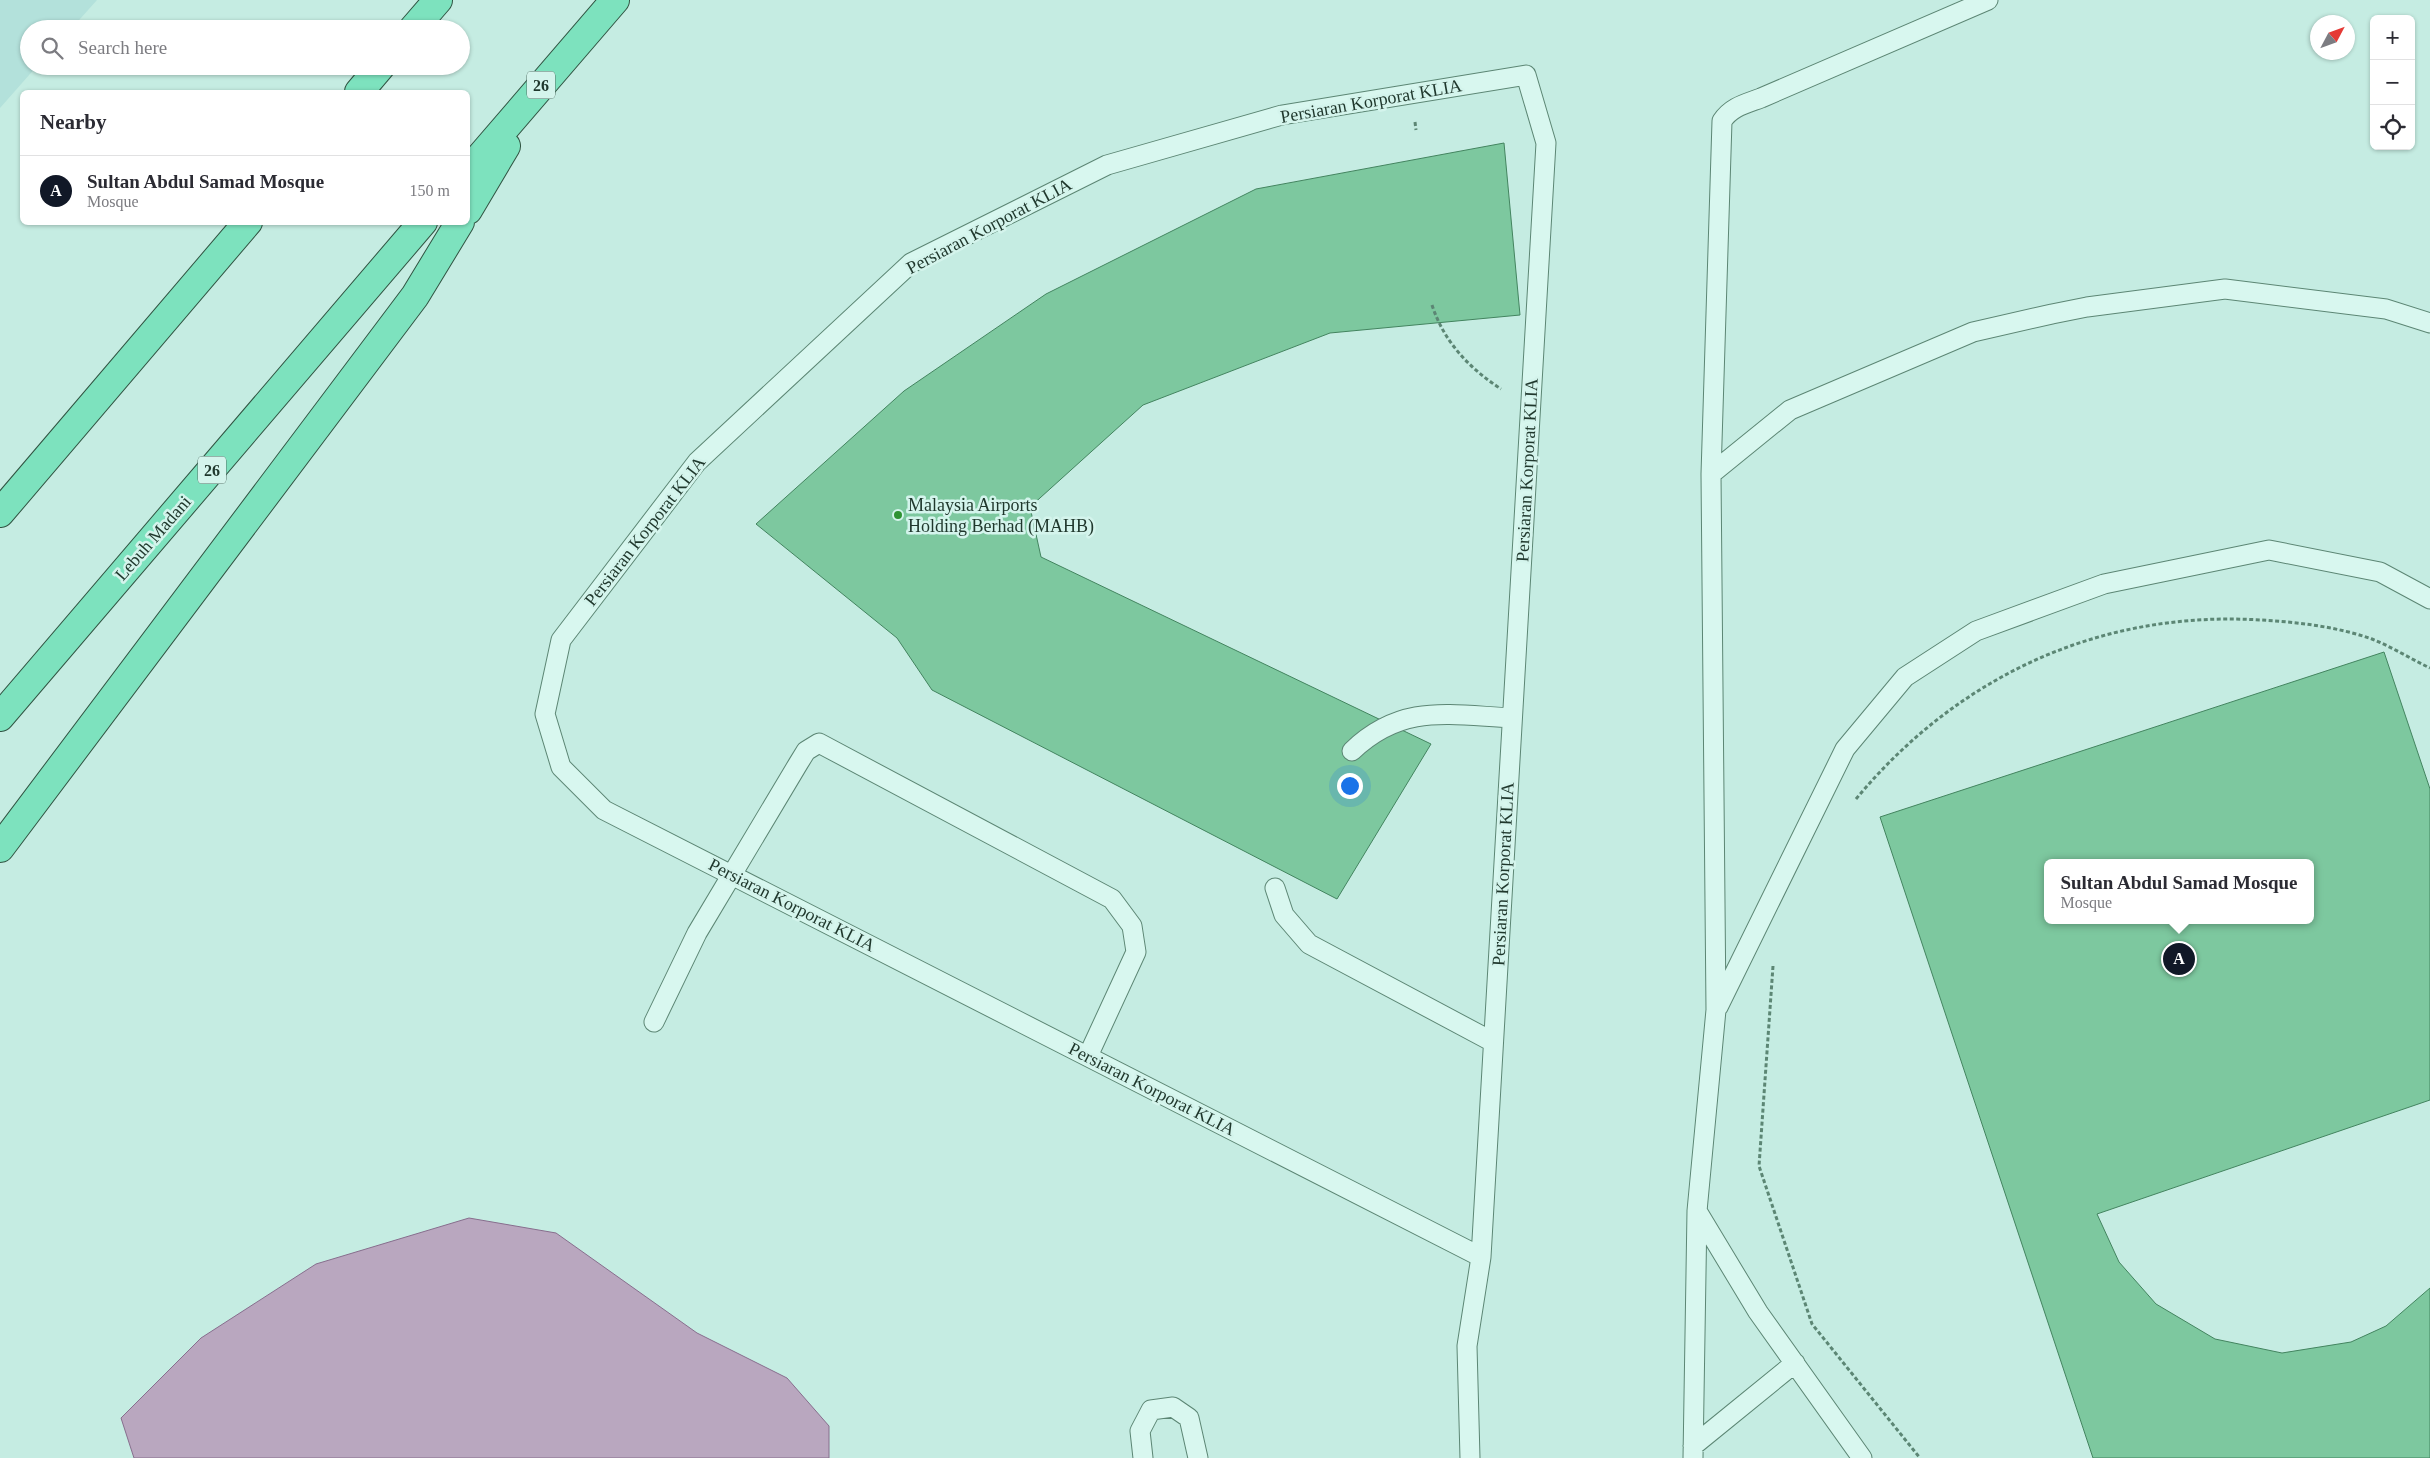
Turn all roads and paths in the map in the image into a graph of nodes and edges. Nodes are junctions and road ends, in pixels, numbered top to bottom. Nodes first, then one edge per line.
1 (438, 0) edge
2 (615, 0) edge
3 (1988, 0) edge
4 (421, 20) edge
5 (373, 75) edge
6 (546, 78) junction
7 (361, 90) edge
8 (470, 169) edge
9 (470, 207) edge
10 (245, 225) edge
11 (420, 225) edge
12 (458, 225) edge
13 (1432, 305) dead end
14 (2430, 323) edge
15 (1531, 406) junction
16 (1711, 474) junction
17 (0, 512) edge
18 (2430, 599) edge
19 (2430, 668) edge
20 (0, 717) edge
21 (1512, 718) junction
22 (1352, 751) dead end
23 (1852, 803) dead end
24 (0, 848) edge
25 (732, 874) junction
26 (1275, 888) dead end
27 (1774, 963) dead end
28 (1716, 1010) junction
29 (654, 1022) dead end
30 (1493, 1042) junction
31 (1088, 1056) junction
32 (1697, 1211) junction
33 (1481, 1257) junction
34 (1795, 1363) junction
35 (1693, 1452) edge
36 (1143, 1458) edge
37 (1198, 1458) edge
38 (1470, 1458) edge
39 (1862, 1458) edge
40 (1920, 1458) edge

1 - 4 highway
2 - 6 highway, 26
3 - 16 lane
5 - 7 highway
6 - 8 highway, 26
6 - 9 highway
10 - 17 highway
11 - 20 highway, Lebuh Madani / 26
12 - 24 highway
13 - 15 path
14 - 16 lane
15 - 21 lane, Persiaran Korporat KLIA
15 - 25 lane, Persiaran Korporat KLIA
16 - 28 lane
18 - 28 lane
19 - 23 path
21 - 22 lane
21 - 30 lane, Persiaran Korporat KLIA
25 - 29 lane
25 - 31 lane, Persiaran Korporat KLIA
25 - 31 lane
26 - 30 lane
27 - 40 path
28 - 32 lane
30 - 33 lane, Persiaran Korporat KLIA
31 - 33 lane, Persiaran Korporat KLIA
32 - 34 lane
32 - 35 lane
33 - 38 lane, Persiaran Korporat KLIA
34 - 35 lane
34 - 39 lane
36 - 37 lane

